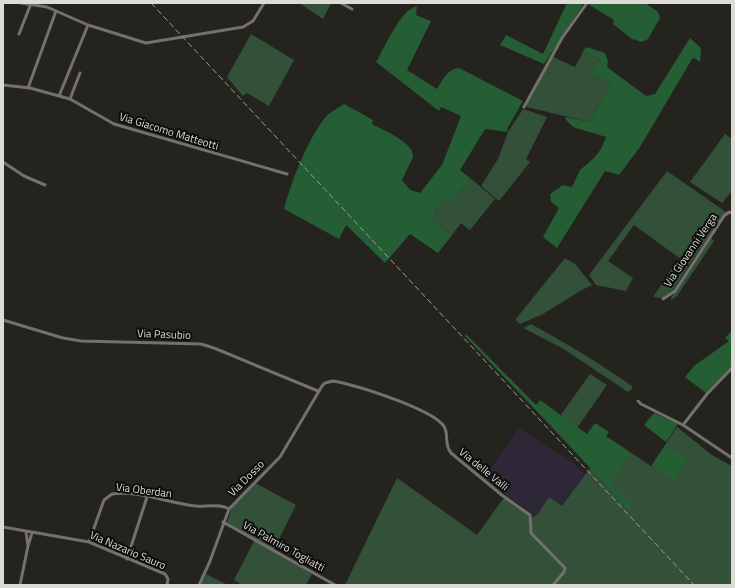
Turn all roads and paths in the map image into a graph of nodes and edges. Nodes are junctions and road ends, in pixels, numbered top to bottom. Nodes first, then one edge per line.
1 (21, 3) edge
2 (264, 3) edge
3 (341, 3) edge
4 (587, 3) edge
5 (30, 6) junction
6 (352, 9) dead end
7 (56, 11) junction
8 (88, 25) junction
9 (19, 34) dead end
10 (80, 73) dead end
11 (3, 85) edge
12 (28, 88) junction
13 (59, 96) junction
14 (70, 99) junction
15 (524, 107) dead end
16 (3, 162) edge
17 (287, 174) dead end
18 (45, 184) dead end
19 (732, 213) edge
20 (663, 300) dead end
21 (3, 320) edge
22 (732, 368) edge
23 (318, 391) junction
24 (642, 404) dead end
25 (683, 425) junction
26 (732, 458) edge
27 (147, 497) junction
28 (228, 509) junction
29 (223, 522) junction
30 (3, 527) edge
31 (26, 532) junction
32 (32, 533) junction
33 (89, 542) junction
34 (28, 546) junction
35 (127, 558) junction
36 (20, 585) edge
37 (166, 585) edge
38 (198, 585) edge
39 (335, 585) edge
40 (554, 585) edge

1 - 5 street
2 - 8 street
3 - 6 street
4 - 15 street
5 - 7 street
5 - 9 street
7 - 8 street
7 - 12 street
8 - 13 street
10 - 14 street
11 - 12 street, Via Giacomo Matteotti
12 - 13 street, Via Giacomo Matteotti
13 - 14 street, Via Giacomo Matteotti
14 - 17 street, Via Giacomo Matteotti
16 - 18 street
19 - 20 street, Via Giovanni Verga
21 - 23 street, Via Pasubio
22 - 25 street
23 - 28 street, Via Dosso
23 - 40 street, Via delle Valli
24 - 25 street
25 - 26 street
27 - 28 street, Via Oberdan
27 - 33 street, Via Oberdan
27 - 35 street
28 - 29 street, Via Dosso
29 - 38 street, Via Dosso
29 - 39 street, Via Palmiro Togliatti
30 - 31 street, Via Nazario Sauro
31 - 32 street, Via Nazario Sauro
31 - 34 street
32 - 33 street, Via Nazario Sauro
32 - 34 street
33 - 35 street, Via Nazario Sauro
34 - 36 street
35 - 37 street, Via Nazario Sauro

